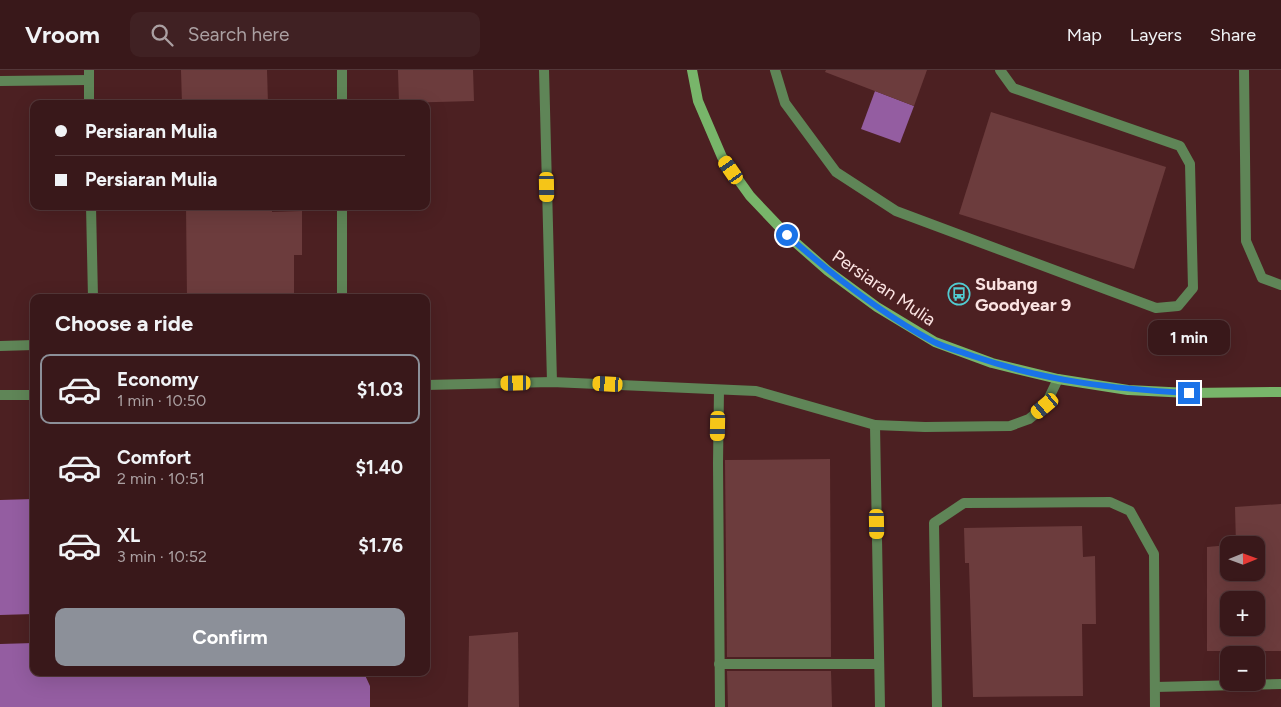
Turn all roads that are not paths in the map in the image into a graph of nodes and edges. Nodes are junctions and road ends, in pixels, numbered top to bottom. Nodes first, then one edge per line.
1 (342, 70) edge
2 (544, 70) edge
3 (692, 70) edge
4 (775, 70) edge
5 (1000, 70) edge
6 (1244, 70) edge
7 (89, 75) edge
8 (0, 81) edge
9 (90, 100) edge
10 (342, 100) edge
11 (91, 210) edge
12 (342, 210) edge
13 (1281, 286) edge
14 (93, 294) edge
15 (342, 294) edge
16 (30, 345) edge
17 (0, 346) edge
18 (1058, 380) junction
19 (552, 382) junction
20 (430, 385) edge
21 (719, 390) junction
22 (1281, 392) edge
23 (30, 394) edge
24 (0, 395) edge
25 (875, 425) junction
26 (719, 664) junction
27 (880, 664) junction
28 (1281, 684) edge
29 (1155, 687) junction
30 (720, 707) edge
31 (880, 707) edge
32 (937, 707) edge
33 (1155, 707) edge

1 - 10 street
2 - 19 street
3 - 18 street, Persiaran Mulia
4 - 5 street
6 - 13 street
7 - 8 street
7 - 9 street
11 - 14 street
12 - 15 street
16 - 17 street
18 - 22 street, Persiaran Mulia
18 - 25 street
19 - 20 street
19 - 21 street
21 - 25 street
21 - 26 street
23 - 24 street
25 - 27 street
26 - 27 street
26 - 30 street
27 - 31 street
28 - 29 street
29 - 32 street
29 - 33 street

